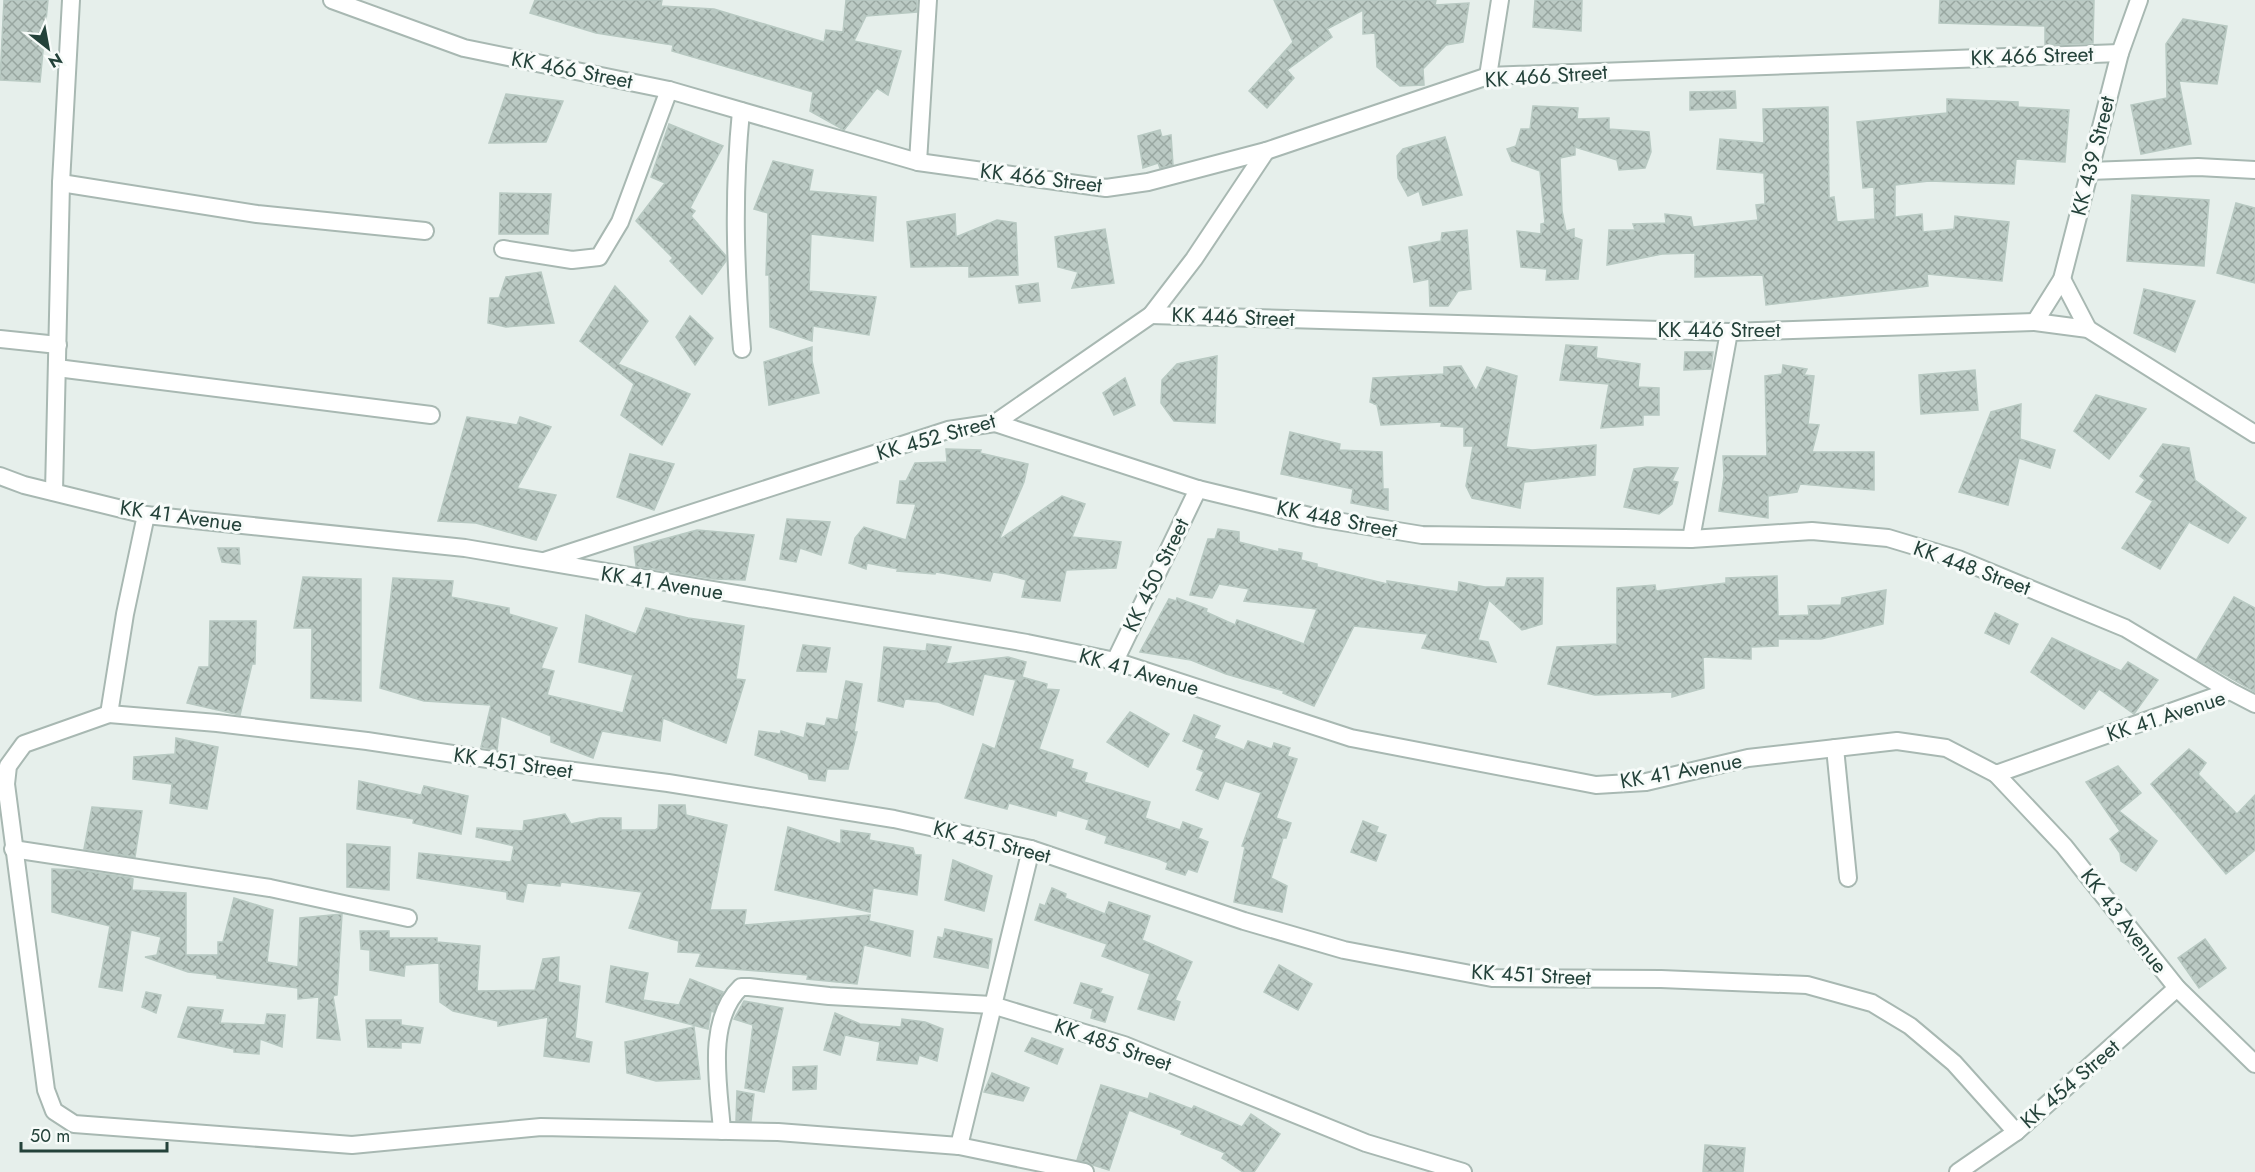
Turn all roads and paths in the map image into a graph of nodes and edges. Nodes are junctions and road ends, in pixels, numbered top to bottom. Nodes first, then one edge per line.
1 (71, 0) edge
2 (332, 0) edge
3 (928, 0) edge
4 (1500, 0) edge
5 (2139, 0) edge
6 (2120, 53) junction
7 (1488, 76) junction
8 (669, 90) junction
9 (741, 111) junction
10 (1266, 151) junction
11 (918, 162) junction
12 (2255, 170) edge
13 (2089, 171) junction
14 (61, 183) junction
15 (425, 231) dead end
16 (503, 249) dead end
17 (2062, 279) junction
18 (1151, 315) junction
19 (2035, 322) junction
20 (2088, 329) junction
21 (1730, 332) junction
22 (0, 339) edge
23 (58, 345) junction
24 (742, 349) dead end
25 (57, 368) junction
26 (431, 415) dead end
27 (995, 423) junction
28 (2255, 434) edge
29 (0, 476) edge
30 (1198, 489) junction
31 (54, 492) junction
32 (146, 515) junction
33 (1691, 539) junction
34 (541, 563) junction
35 (1115, 661) junction
36 (2230, 691) junction
37 (2255, 704) edge
38 (109, 714) junction
39 (1835, 748) junction
40 (1996, 774) junction
41 (13, 849) junction
42 (1031, 849) junction
43 (1848, 878) dead end
44 (408, 918) dead end
45 (2177, 988) junction
46 (992, 1005) junction
47 (2255, 1064) edge
48 (722, 1131) junction
49 (2016, 1132) junction
50 (959, 1146) junction
51 (1085, 1172) edge
52 (1463, 1172) edge
53 (1958, 1172) edge

1 - 14 street
2 - 8 street, KK 466 Street
3 - 11 street
4 - 7 street
5 - 6 street, KK 439 Street
6 - 7 street, KK 466 Street
6 - 13 street, KK 439 Street
7 - 10 street, KK 466 Street
8 - 9 street, KK 466 Street
8 - 16 street
9 - 11 street, KK 466 Street
9 - 24 street
10 - 11 street, KK 466 Street
10 - 18 street, KK 452 Street
12 - 13 street
13 - 17 street, KK 439 Street
14 - 15 street
14 - 23 street
17 - 19 street, KK 439 Street
17 - 20 street
18 - 21 street, KK 446 Street
18 - 27 street, KK 452 Street
19 - 20 street, KK 446 Street
19 - 21 street, KK 446 Street
20 - 28 street, KK 446 Street
21 - 33 street
22 - 23 street
23 - 25 street
25 - 26 street
25 - 31 street
27 - 30 street, KK 448 Street
27 - 34 street, KK 452 Street
29 - 31 street, KK 41 Avenue
30 - 33 street, KK 448 Street
30 - 35 street, KK 450 Street
31 - 32 street, KK 41 Avenue
32 - 34 street, KK 41 Avenue
32 - 38 street
33 - 36 street, KK 448 Street
34 - 35 street, KK 41 Avenue
35 - 39 street, KK 41 Avenue
36 - 37 street, KK 41 Avenue
36 - 40 street, KK 41 Avenue
38 - 41 street
38 - 42 street, KK 451 Street
39 - 40 street, KK 41 Avenue
39 - 43 street
40 - 45 street, KK 43 Avenue
41 - 44 street
41 - 48 street
42 - 46 street
42 - 49 street, KK 451 Street
45 - 47 street, KK 43 Avenue
45 - 49 street, KK 454 Street
46 - 48 street, KK 485 Street
46 - 50 street
46 - 52 street, KK 485 Street
48 - 50 street
49 - 53 street, KK 454 Street
50 - 51 street

